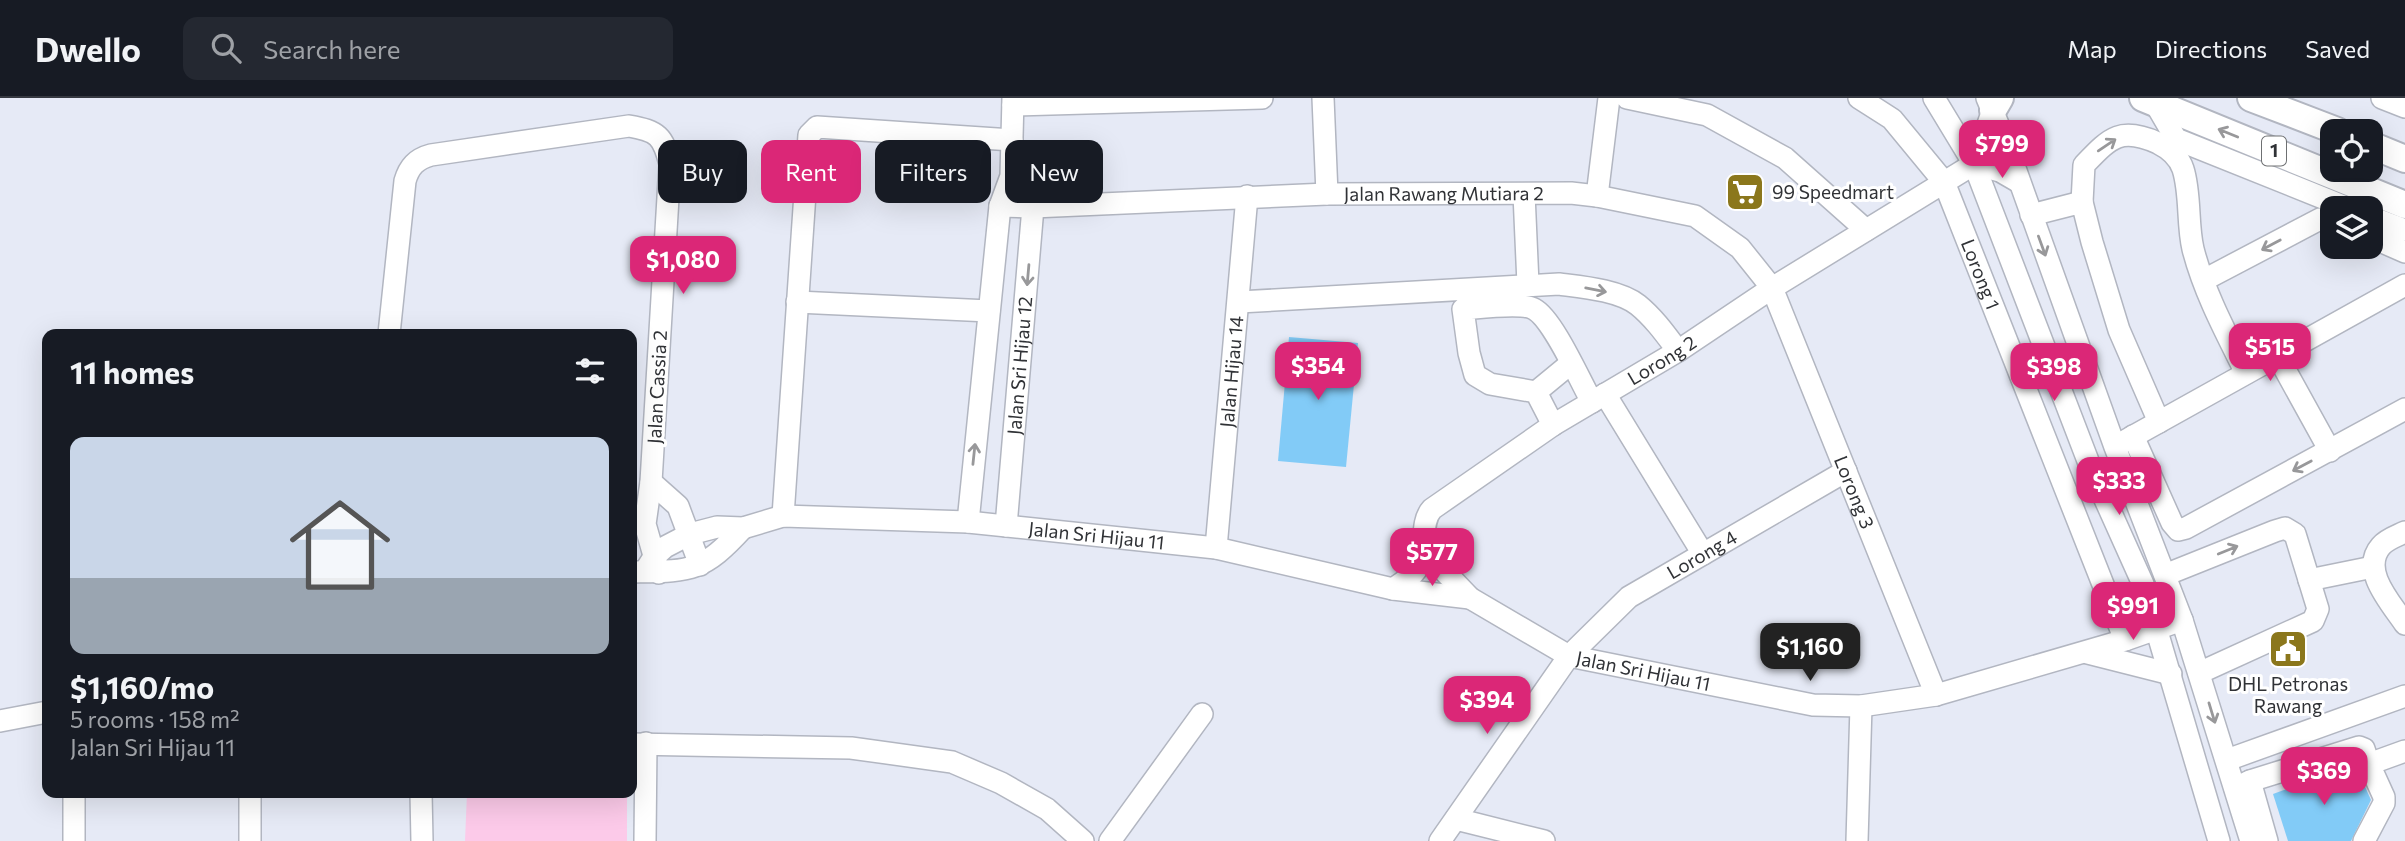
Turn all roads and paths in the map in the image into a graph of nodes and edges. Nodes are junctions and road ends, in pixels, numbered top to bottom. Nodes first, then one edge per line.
1 (1262, 98) edge
2 (1323, 98) edge
3 (1609, 98) edge
4 (1627, 98) edge
5 (1859, 98) edge
6 (1934, 98) edge
7 (2251, 98) edge
8 (2382, 98) edge
9 (2149, 100) edge
10 (1013, 101) edge
11 (1993, 102) edge
12 (2405, 107) edge
13 (2320, 124) edge
14 (1012, 140) joint
15 (2383, 150) edge
16 (2405, 159) edge
17 (1974, 164) junction
18 (1944, 182) junction
19 (2019, 182) junction
20 (1005, 192) edge
21 (1327, 194) junction
22 (1524, 194) junction
23 (1247, 196) junction
24 (1597, 196) junction
25 (2320, 197) edge
26 (2082, 202) junction
27 (1030, 203) edge
28 (2405, 205) edge
29 (1000, 206) junction
30 (1033, 207) junction
31 (2031, 215) junction
32 (2320, 219) edge
33 (2383, 222) edge
34 (1866, 230) junction
35 (2405, 230) edge
36 (2383, 242) edge
37 (2405, 252) edge
38 (2204, 280) junction
39 (1528, 284) junction
40 (2405, 285) edge
41 (1772, 288) junction
42 (797, 302) junction
43 (1239, 302) junction
44 (989, 312) junction
45 (389, 329) edge
46 (1678, 351) junction
47 (2277, 355) junction
48 (1570, 364) junction
49 (2245, 373) junction
50 (1536, 392) junction
51 (1598, 398) junction
52 (2405, 409) edge
53 (2158, 422) junction
54 (1553, 425) junction
55 (2124, 441) junction
56 (2330, 452) junction
57 (1846, 471) junction
58 (651, 482) junction
59 (783, 516) junction
60 (968, 522) junction
61 (1006, 526) junction
62 (743, 528) junction
63 (2405, 532) edge
64 (690, 534) junction
65 (1216, 548) junction
66 (1424, 550) junction
67 (1703, 554) junction
68 (700, 565) junction
69 (2373, 567) junction
70 (647, 569) edge
71 (2165, 575) junction
72 (2309, 580) junction
73 (1393, 589) junction
74 (1470, 598) junction
75 (2182, 620) junction
76 (2405, 624) edge
77 (2157, 629) junction
78 (2125, 640) junction
79 (2084, 652) junction
80 (1569, 656) junction
81 (2199, 673) junction
82 (2171, 674) junction
83 (1936, 695) junction
84 (2405, 696) edge
85 (1861, 706) junction
86 (42, 713) edge
87 (1202, 714) dead end
88 (0, 721) edge
89 (639, 743) edge
90 (2405, 751) edge
91 (2227, 760) junction
92 (2369, 764) junction
93 (2242, 784) junction
94 (74, 798) edge
95 (250, 798) edge
96 (421, 798) edge
97 (1456, 819) junction
98 (74, 841) edge
99 (250, 841) edge
100 (422, 841) edge
101 (645, 841) edge
102 (1083, 841) edge
103 (1110, 841) edge
104 (1440, 841) edge
105 (1544, 841) edge
106 (1857, 841) edge
107 (2219, 841) edge
108 (2251, 841) edge
109 (2267, 841) edge
110 (2364, 841) edge

1 - 10 street
2 - 21 street
3 - 24 street
4 - 34 street
5 - 18 street, Lorong 1
6 - 17 street
7 - 13 main road, 1
8 - 12 street
9 - 25 street
28 -> 9 main road, 1
10 - 14 street, Jalan Sri Hijau 12
11 - 17 street
11 - 19 street
14 - 42 street
15 - 16 main road
17 - 18 street, Lorong 2
17 - 19 street
17 - 77 street
18 - 34 street, Lorong 2
18 - 78 street, Lorong 1
19 - 31 street
20 - 29 street, Jalan Sri Hijau 12
21 - 22 street, Jalan Rawang Mutiara 2
21 - 23 street, Jalan Rawang Mutiara 2
22 - 24 street, Jalan Rawang Mutiara 2
22 - 39 street
23 - 30 street, Jalan Rawang Mutiara 2
23 - 43 street, Jalan Hijau 14
24 - 41 street, Jalan Rawang Mutiara 2
26 - 31 street
26 -> 38 street
26 - 53 street
27 - 30 street
29 - 30 street, Jalan Rawang Mutiara 2
29 - 44 street, Jalan Sri Hijau 12
30 -> 61 street, Jalan Sri Hijau 12
31 -> 55 street
32 -> 38 street
33 - 35 street
34 - 41 street, Lorong 2
36 - 37 street
38 - 49 street
39 - 43 street
39 -> 46 street
40 - 47 street
41 - 46 street, Lorong 2
41 - 57 street, Lorong 3
42 - 44 street
42 - 59 street
43 - 65 street, Jalan Hijau 14
60 -> 44 street, Jalan Sri Hijau 12
45 - 58 street, Jalan Cassia 2
46 - 51 street, Lorong 2
47 - 49 street
47 - 56 street
48 - 50 street
48 - 50 street
48 - 51 street
49 - 53 street
50 - 54 street
51 - 54 street, Lorong 2
51 - 67 street
52 - 56 street
53 - 55 street
54 - 66 street, Lorong 2
56 -> 55 street
55 - 71 street
57 - 67 street, Lorong 4
57 - 83 street, Lorong 3
58 - 64 street
58 - 70 street, Jalan Cassia 2
59 - 60 street, Jalan Sri Hijau 11
59 - 62 street, Jalan Sri Hijau 11
60 - 61 street, Jalan Sri Hijau 11
61 - 65 street, Jalan Sri Hijau 11
62 - 64 street
62 - 68 street
63 - 69 street
64 - 68 street
64 - 70 street
65 - 73 street, Jalan Sri Hijau 11
66 - 73 street, Lorong 2
66 - 74 street, Jalan Sri Hijau 11
67 - 80 street, Lorong 4
68 - 70 street
69 - 72 street
69 - 76 street
71 -> 72 street
71 - 75 street
72 - 81 street
73 - 74 street, Jalan Sri Hijau 11
74 - 80 street, Jalan Sri Hijau 11
75 - 77 street, Jalan Sri Hijau 11
75 - 81 street
77 - 78 street, Jalan Sri Hijau 11
77 - 82 street
78 - 79 street, Jalan Sri Hijau 11
79 - 82 street
79 - 83 street, Jalan Sri Hijau 11
80 - 85 street, Jalan Sri Hijau 11
80 - 97 street, Lorong 4
81 -> 91 street
82 - 107 street
83 - 85 street, Jalan Sri Hijau 11
84 - 91 street
85 - 106 street
86 - 88 street
87 - 103 street
89 - 101 street
89 - 102 street
90 - 92 street
91 - 93 street
92 - 93 street
92 - 110 street
93 - 108 street
93 - 109 street
94 - 98 street
95 - 99 street
96 - 100 street
97 - 104 street, Lorong 4
97 - 105 street

